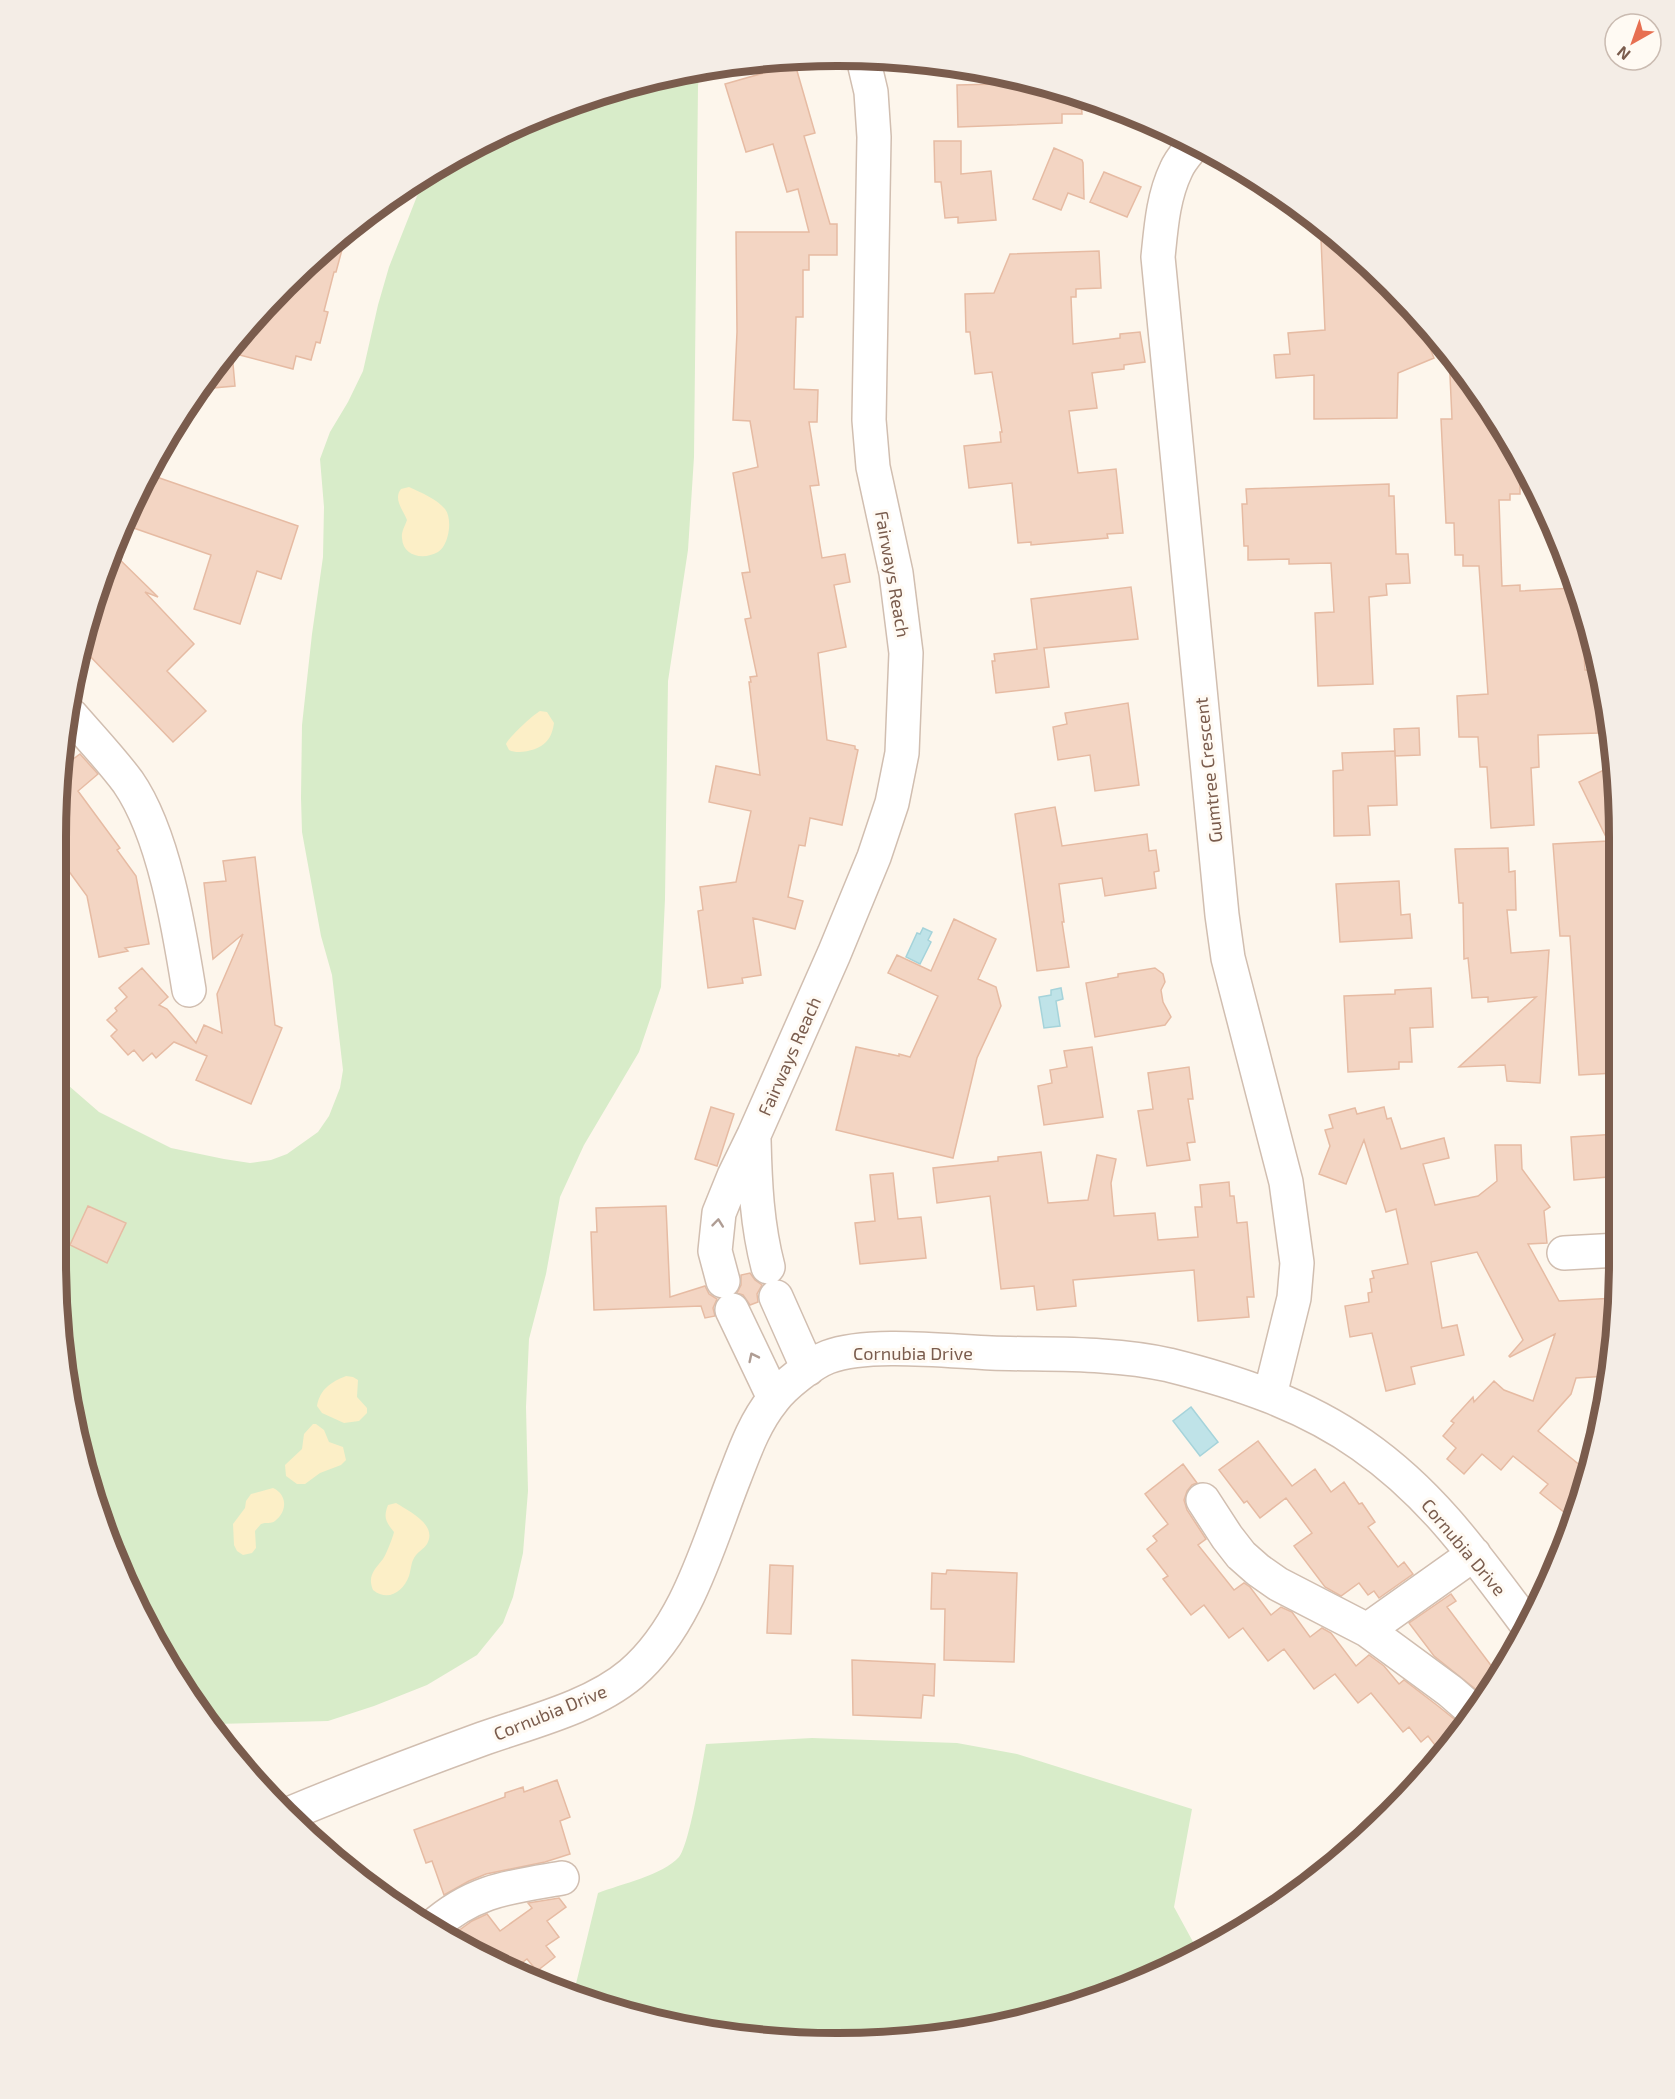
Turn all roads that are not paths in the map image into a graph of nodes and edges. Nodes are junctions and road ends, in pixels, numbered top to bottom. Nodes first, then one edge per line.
1 (865, 67) edge
2 (1189, 151) edge
3 (76, 721) edge
4 (189, 990) dead end
5 (754, 1135) junction
6 (1609, 1251) edge
7 (1564, 1253) dead end
8 (808, 1369) junction
9 (1270, 1395) junction
10 (774, 1398) junction
11 (1203, 1500) dead end
12 (1474, 1554) junction
13 (1522, 1617) edge
14 (1367, 1630) junction
15 (1467, 1707) edge
16 (376, 1778) junction
17 (280, 1795) edge
18 (296, 1811) edge
19 (562, 1878) dead end
20 (439, 1922) edge

1 - 5 street, Fairways Reach
2 - 9 street, Gumtree Crescent
3 - 4 street
5 - 8 street, Fairways Reach
10 -> 5 street, Fairways Reach
6 - 7 street
8 - 9 street, Cornubia Drive
8 - 10 street, Cornubia Drive
9 - 12 street, Cornubia Drive
10 - 16 street, Cornubia Drive
11 - 14 street
12 - 13 street, Cornubia Drive
12 - 14 street
14 - 15 street
16 - 17 street, Cornubia Drive
16 - 18 street, Cornubia Drive
19 - 20 street

